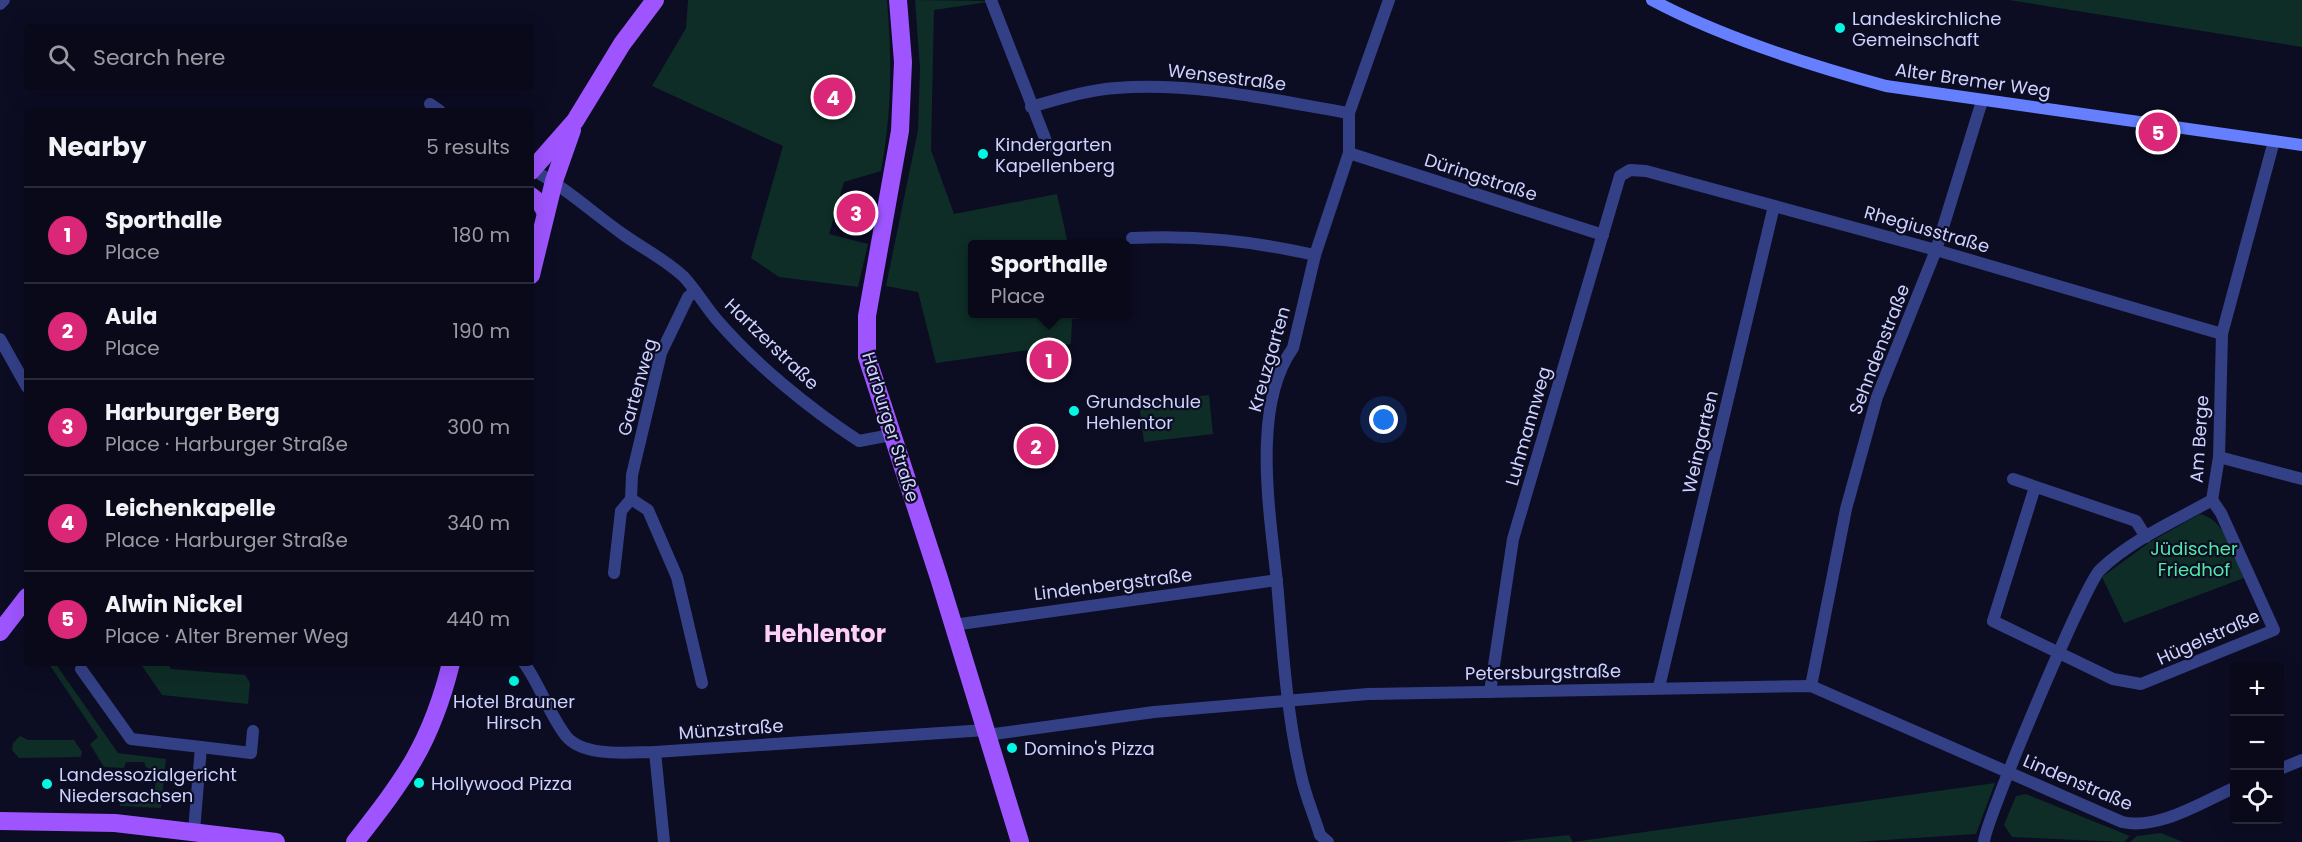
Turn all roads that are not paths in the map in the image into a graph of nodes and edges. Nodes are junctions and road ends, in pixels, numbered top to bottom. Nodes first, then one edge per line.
1 (4, 0) edge
2 (655, 0) edge
3 (898, 0) edge
4 (991, 0) edge
5 (1389, 0) edge
6 (1652, 0) edge
7 (0, 4) edge
8 (1982, 101) junction
9 (1031, 107) junction
10 (1349, 113) junction
11 (575, 121) junction
12 (2274, 141) junction
13 (2302, 145) edge
14 (1048, 146) dead end
15 (1349, 153) junction
16 (534, 167) edge
17 (534, 171) edge
18 (1620, 176) joint
19 (554, 181) junction
20 (534, 198) edge
21 (1774, 206) junction
22 (546, 213) junction
23 (1603, 235) junction
24 (1132, 238) dead end
25 (1936, 250) junction
26 (1315, 255) junction
27 (534, 263) edge
28 (695, 291) junction
29 (2222, 334) junction
30 (0, 339) edge
31 (24, 382) edge
32 (891, 435) junction
33 (2219, 457) junction
34 (2013, 479) dead end
35 (2302, 479) edge
36 (2035, 487) junction
37 (631, 499) junction
38 (2212, 500) junction
39 (2146, 537) junction
40 (614, 573) dead end
41 (1277, 580) junction
42 (24, 601) edge
43 (953, 625) junction
44 (0, 632) edge
45 (2060, 652) junction
46 (451, 666) edge
47 (526, 666) edge
48 (81, 669) dead end
49 (702, 683) dead end
50 (1811, 686) junction
51 (1659, 687) junction
52 (1490, 692) junction
53 (1287, 700) junction
54 (253, 731) dead end
55 (986, 732) junction
56 (201, 747) junction
57 (655, 752) junction
58 (2302, 760) edge
59 (2284, 767) edge
60 (2009, 773) junction
61 (2230, 790) edge
62 (0, 821) edge
63 (194, 831) junction
64 (276, 842) edge
65 (355, 842) edge
66 (664, 842) edge
67 (1020, 842) edge
68 (1328, 842) edge
69 (1984, 842) edge

1 - 7 street
2 - 11 main road
3 - 32 main road, Harburger Straße
4 - 9 street
5 - 10 street, Kreuzgarten
6 - 8 street, Alter Bremer Weg
8 - 12 street, Alter Bremer Weg
8 - 25 street, Sehndenstraße
9 - 10 street, Wensestraße
9 - 14 street
10 - 15 street, Kreuzgarten
11 - 16 main road
11 - 19 main road
12 - 13 street, Alter Bremer Weg
12 - 29 street, Am Berge
15 - 23 street, Düringstraße
15 - 26 street, Kreuzgarten
17 - 19 street, Hartzerstraße
18 - 21 street, Rhegiusstraße
18 - 23 street, Luhmannweg
19 - 22 main road
19 - 28 street, Hartzerstraße
20 - 22 main road
21 - 25 street, Rhegiusstraße
21 - 51 street, Weingarten
22 - 27 main road
23 - 52 street, Luhmannweg
24 - 26 street
25 - 29 street, Rhegiusstraße
25 - 50 street, Sehndenstraße
26 - 41 street, Kreuzgarten
28 - 32 street, Hartzerstraße
28 - 37 street, Gartenweg
29 - 33 street, Am Berge
30 - 31 street
32 - 43 main road, Harburger Straße
33 - 35 street
33 - 38 street, Am Berge
34 - 36 street
36 - 39 street
36 - 45 street
37 - 40 street, Gartenweg
37 - 49 street
38 - 39 street, Am Berge
38 - 45 street, Hügelstraße
39 - 45 street, Am Berge
41 - 43 street, Lindenbergstraße
41 - 53 street, Kreuzgarten
42 - 44 main road
43 - 55 main road, Harburger Straße
45 - 60 street, Am Berge
46 - 65 main road
47 - 57 street, Münzstraße
48 - 56 street
50 - 51 street, Petersburgstraße
50 - 60 street, Petersburgstraße
51 - 52 street, Petersburgstraße
52 - 53 street, Petersburgstraße
53 - 55 street, Petersburgstraße
53 - 68 street, Kreuzgarten
54 - 56 street
55 - 57 street, Münzstraße
55 - 67 main road, Harburger Straße
56 - 63 street
57 - 66 street
58 - 59 street
60 - 61 street, Lindenstraße
60 - 69 street
62 - 63 main road
63 - 64 main road

